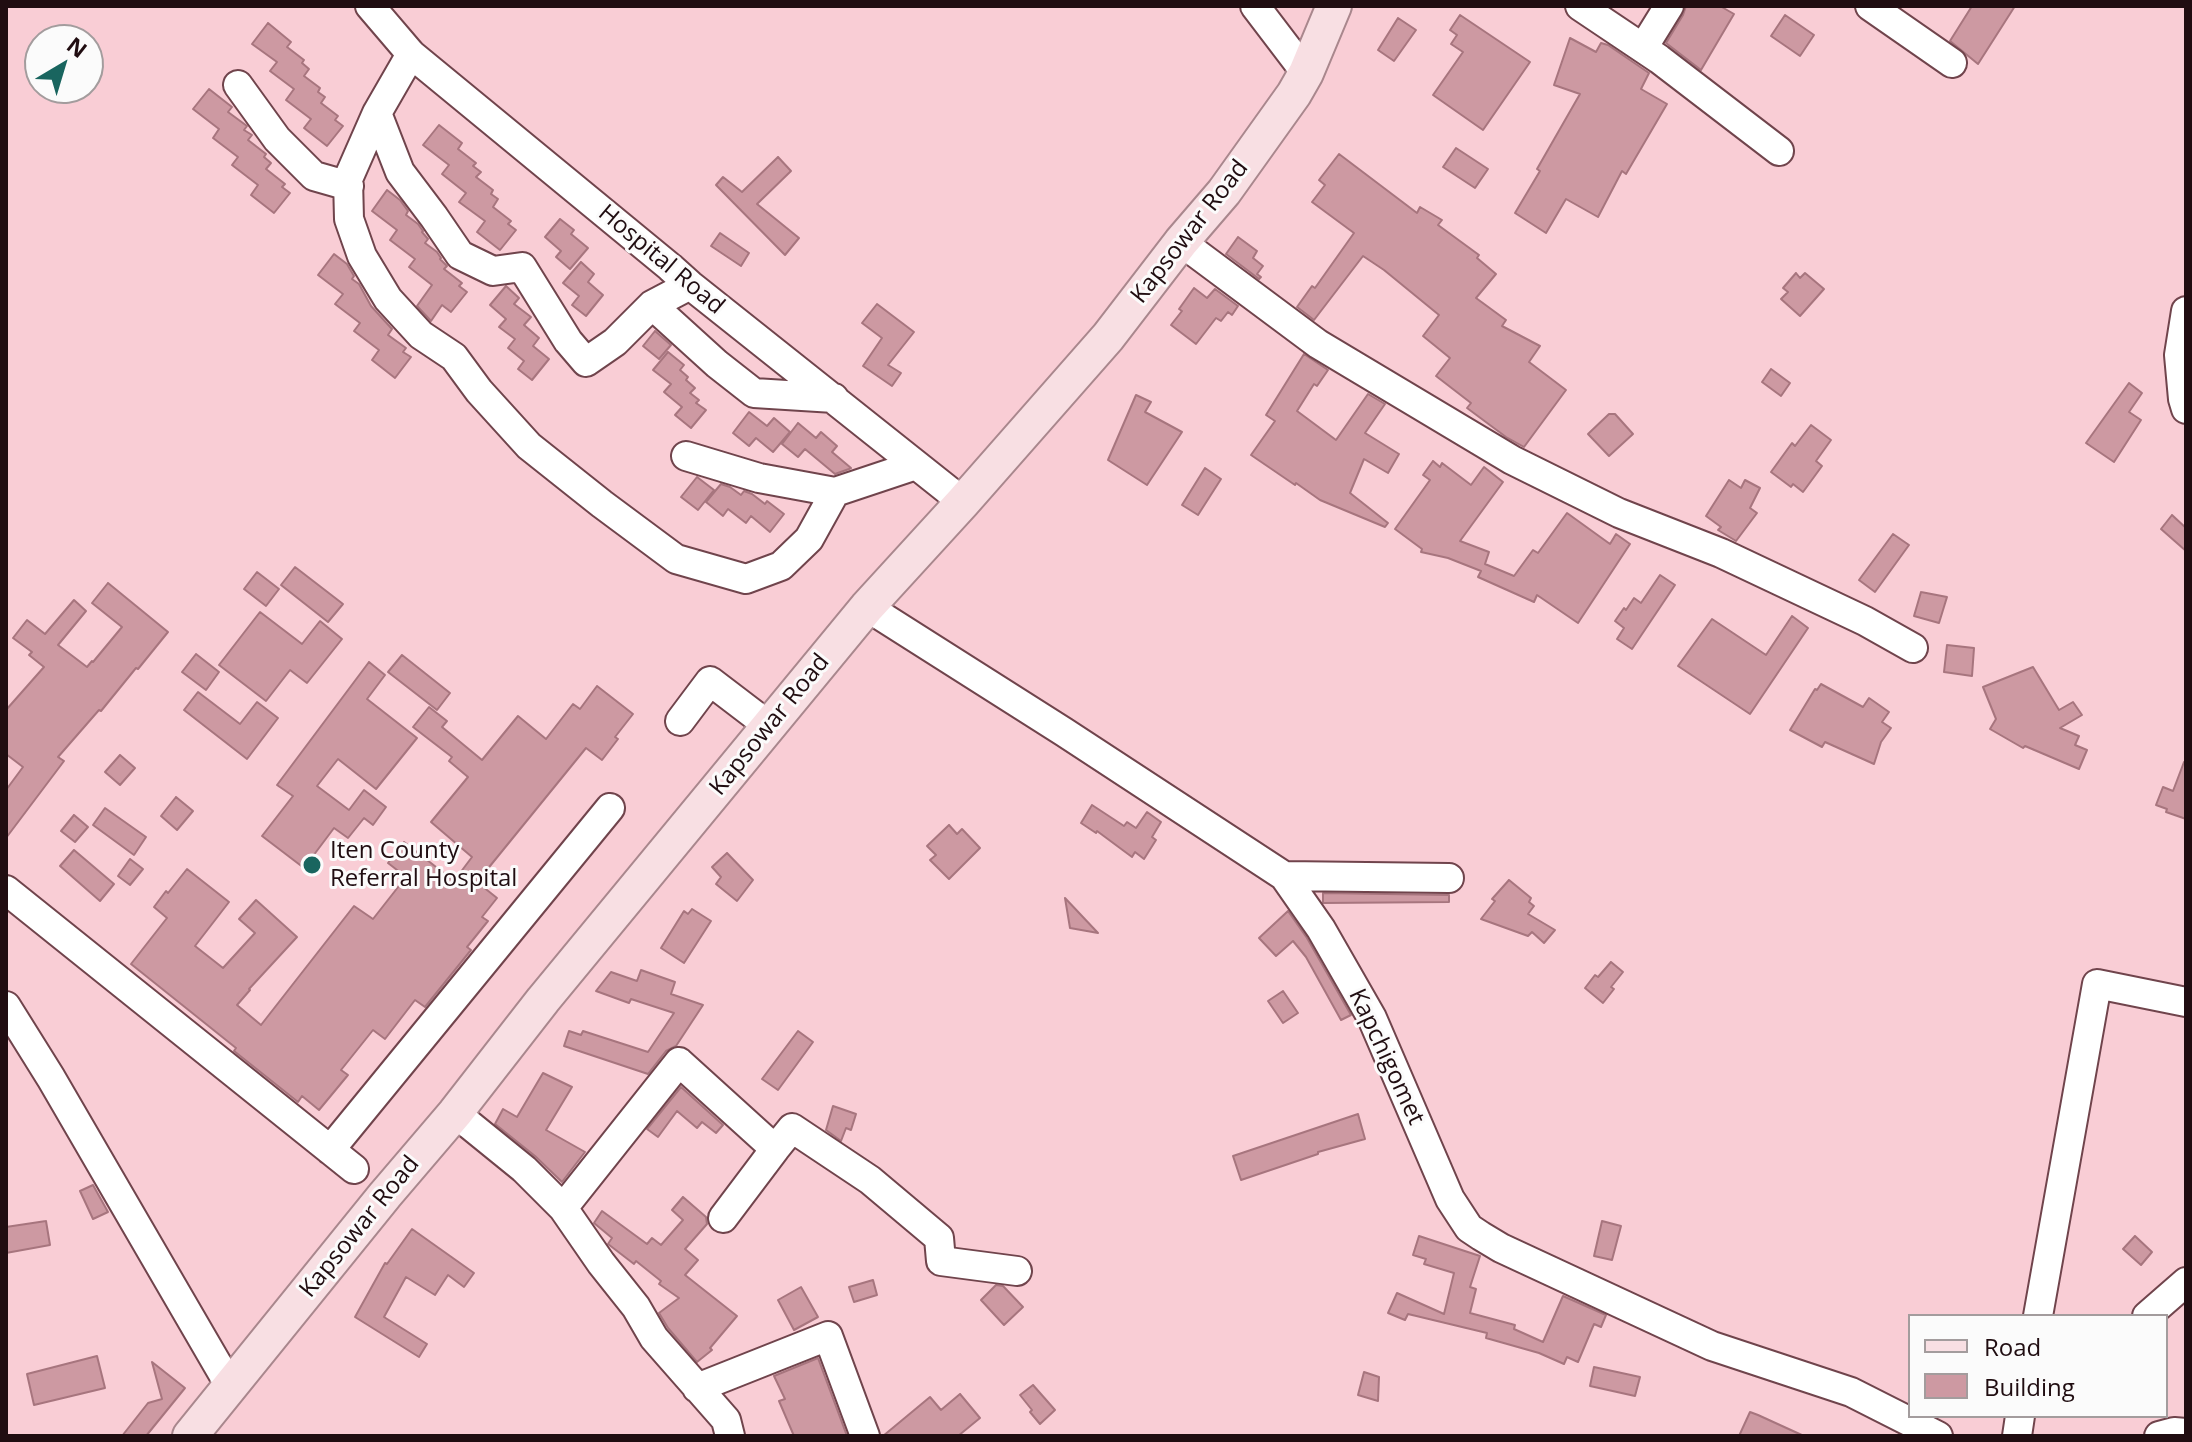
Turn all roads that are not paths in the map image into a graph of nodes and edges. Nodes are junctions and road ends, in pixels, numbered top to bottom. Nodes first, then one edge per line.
1 (370, 6) edge
2 (1255, 6) edge
3 (1334, 6) edge
4 (1580, 6) edge
5 (1669, 6) edge
6 (1870, 6) edge
7 (1643, 48) junction
8 (411, 54) junction
9 (1952, 63) dead end
10 (1306, 73) junction
11 (238, 85) dead end
12 (377, 113) junction
13 (1779, 151) dead end
14 (349, 186) junction
15 (1181, 242) junction
16 (690, 285) junction
17 (652, 305) junction
18 (2186, 311) edge
19 (834, 398) junction
20 (2186, 409) edge
21 (686, 456) dead end
22 (916, 465) junction
23 (835, 492) junction
24 (963, 502) junction
25 (867, 607) junction
26 (1913, 648) dead end
27 (680, 721) dead end
28 (769, 726) junction
29 (610, 808) dead end
30 (1284, 876) junction
31 (1449, 878) dead end
32 (6, 890) edge
33 (2186, 1002) edge
34 (6, 1006) edge
35 (455, 1113) junction
36 (775, 1149) junction
37 (330, 1150) junction
38 (354, 1169) dead end
39 (563, 1208) junction
40 (723, 1218) dead end
41 (1017, 1271) dead end
42 (2186, 1282) edge
43 (2038, 1314) edge
44 (2149, 1314) edge
45 (230, 1386) junction
46 (697, 1388) junction
47 (2186, 1433) edge
48 (190, 1436) edge
49 (730, 1436) edge
50 (865, 1436) edge
51 (1938, 1436) edge
52 (2159, 1436) edge

1 - 8 street, Hospital Road
2 - 10 street
3 - 10 main road, Kapsowar Road
4 - 7 street
5 - 7 street
6 - 9 street
7 - 13 street
8 - 12 street
8 - 16 street, Hospital Road
10 - 15 main road, Kapsowar Road
11 - 14 street
12 - 14 street
12 - 17 street
14 - 23 street
15 - 24 main road, Kapsowar Road
15 - 26 street
16 - 17 street
16 - 19 street, Hospital Road
17 - 19 street
18 - 20 street
19 - 22 street, Hospital Road
21 - 23 street
22 - 23 street
22 - 24 street, Hospital Road
24 - 25 main road, Kapsowar Road
25 - 28 main road, Kapsowar Road
25 - 30 street, Kapchigomet
27 - 28 street
28 - 35 main road, Kapsowar Road
29 - 37 street
30 - 31 street
30 - 51 street, Kapchigomet
32 - 37 street
33 - 43 street
34 - 45 street
35 - 39 street
35 - 45 main road, Kapsowar Road
36 - 39 street
36 - 40 street
36 - 41 street
37 - 38 street
39 - 46 street
42 - 44 street
45 - 48 main road, Kapsowar Road
46 - 49 street
46 - 50 street
47 - 52 street

